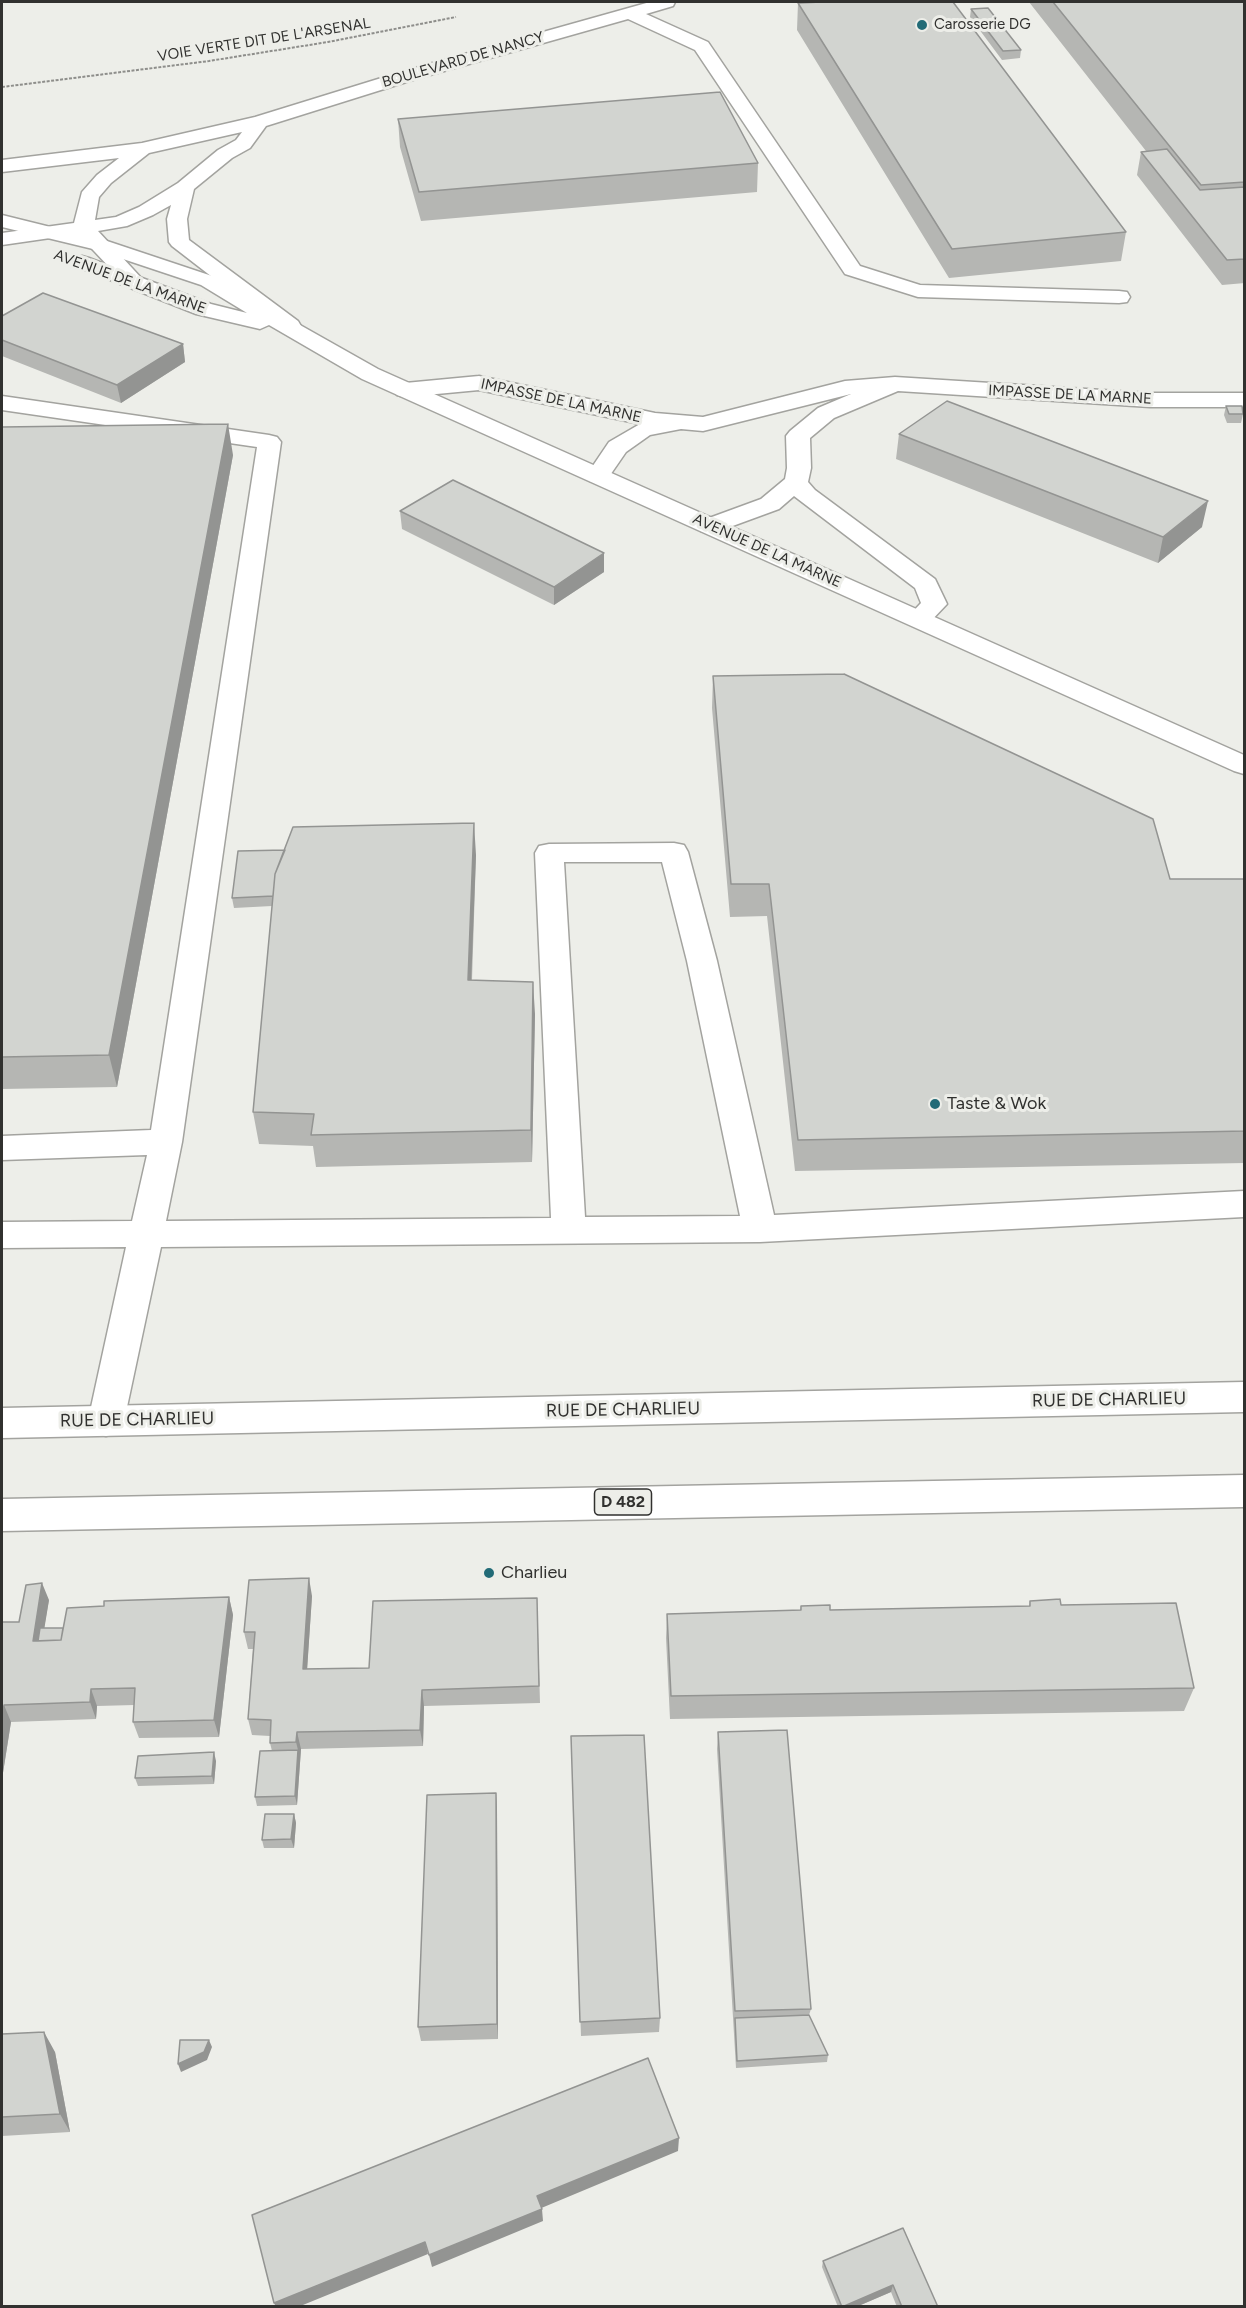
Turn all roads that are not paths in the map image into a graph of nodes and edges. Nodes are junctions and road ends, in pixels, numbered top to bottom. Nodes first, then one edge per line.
1 (667, 2) edge
2 (628, 12) junction
3 (260, 122) junction
4 (142, 149) junction
5 (2, 166) edge
6 (185, 187) junction
7 (2, 221) edge
8 (83, 228) junction
9 (50, 233) junction
10 (2, 240) edge
11 (100, 245) junction
12 (133, 280) junction
13 (1119, 297) dead end
14 (294, 329) junction
15 (895, 384) junction
16 (405, 390) junction
17 (1245, 400) edge
18 (2, 403) edge
19 (680, 422) junction
20 (598, 476) junction
21 (796, 482) junction
22 (710, 526) junction
23 (919, 619) junction
24 (1245, 765) edge
25 (166, 1142) junction
26 (2, 1148) edge
27 (1245, 1204) edge
28 (760, 1229) junction
29 (569, 1230) junction
30 (147, 1233) junction
31 (2, 1234) edge
32 (1245, 1397) edge
33 (106, 1421) junction
34 (2, 1423) edge
35 (1245, 1491) edge
36 (2, 1515) edge

1 - 2 street, BOULEVARD DE NANCY
2 - 3 street, BOULEVARD DE NANCY
2 - 13 street
3 - 4 street, BOULEVARD DE NANCY
3 - 6 street
4 - 5 street, BOULEVARD DE NANCY
4 - 8 street
6 - 8 street
6 - 14 street
7 - 9 street, AVENUE DE LA MARNE
8 - 9 street
8 - 11 street
9 - 10 street
9 - 11 street, AVENUE DE LA MARNE
10 - 12 street, AVENUE DE LA MARNE
11 - 12 street
11 - 14 street, AVENUE DE LA MARNE
12 - 14 street, AVENUE DE LA MARNE
14 - 16 street, AVENUE DE LA MARNE
15 - 17 street, IMPASSE DE LA MARNE
15 - 19 street, IMPASSE DE LA MARNE
15 - 21 street, IMPASSE DE LA MARNE
16 - 19 street, IMPASSE DE LA MARNE
16 - 20 street, AVENUE DE LA MARNE
18 - 25 street
19 - 20 street, IMPASSE DE LA MARNE
20 - 22 street, AVENUE DE LA MARNE
21 - 22 street
21 - 23 street
22 - 23 street, AVENUE DE LA MARNE
23 - 24 street, AVENUE DE LA MARNE
25 - 26 street
25 - 30 street
27 - 28 street
28 - 29 street
28 - 29 street
29 - 30 street
30 - 31 street
30 - 33 street
32 - 33 street, RUE DE CHARLIEU
33 - 34 street, RUE DE CHARLIEU
35 - 36 street, D 482

